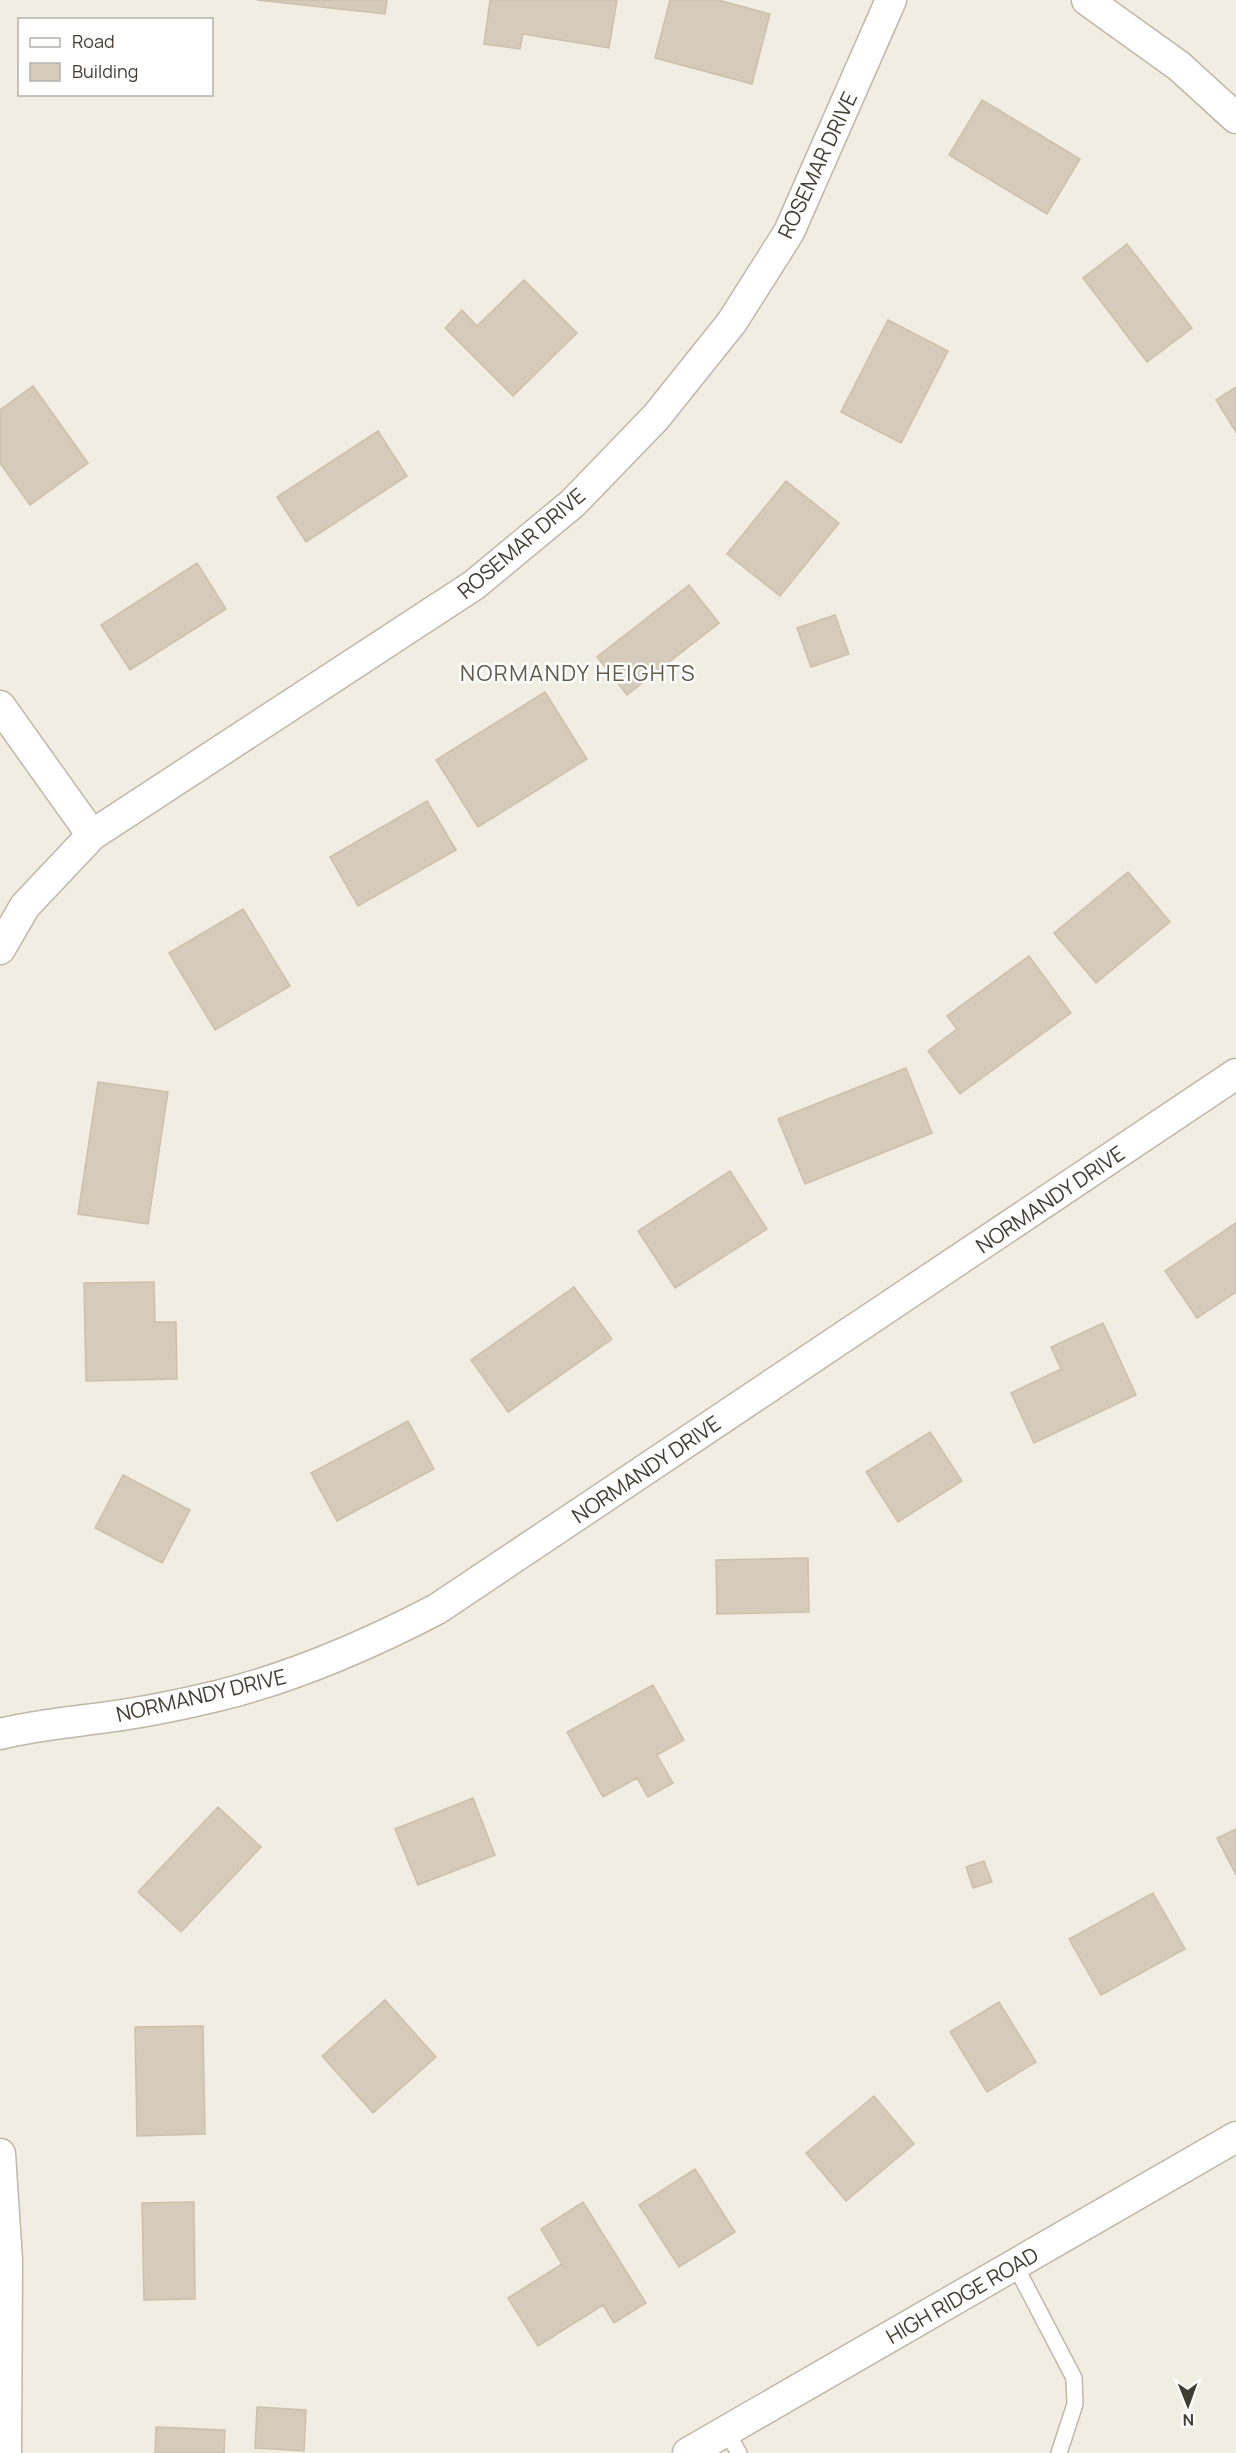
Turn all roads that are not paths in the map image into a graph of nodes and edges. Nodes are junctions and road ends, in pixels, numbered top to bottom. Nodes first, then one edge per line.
1 (891, 0) edge
2 (1087, 0) edge
3 (1236, 118) edge
4 (0, 706) edge
5 (93, 836) junction
6 (0, 949) edge
7 (1236, 1074) edge
8 (0, 1734) edge
9 (1236, 2137) edge
10 (0, 2154) edge
11 (1015, 2265) junction
12 (733, 2442) edge
13 (6, 2453) edge
14 (688, 2453) edge
15 (1059, 2453) edge

1 - 5 street, ROSEMAR DRIVE
2 - 3 street
4 - 5 street
5 - 6 street, ROSEMAR DRIVE
7 - 8 street, NORMANDY DRIVE
9 - 11 street, HIGH RIDGE ROAD
10 - 13 street
11 - 12 street, HIGH RIDGE ROAD
11 - 15 lane
12 - 14 street, HIGH RIDGE ROAD

